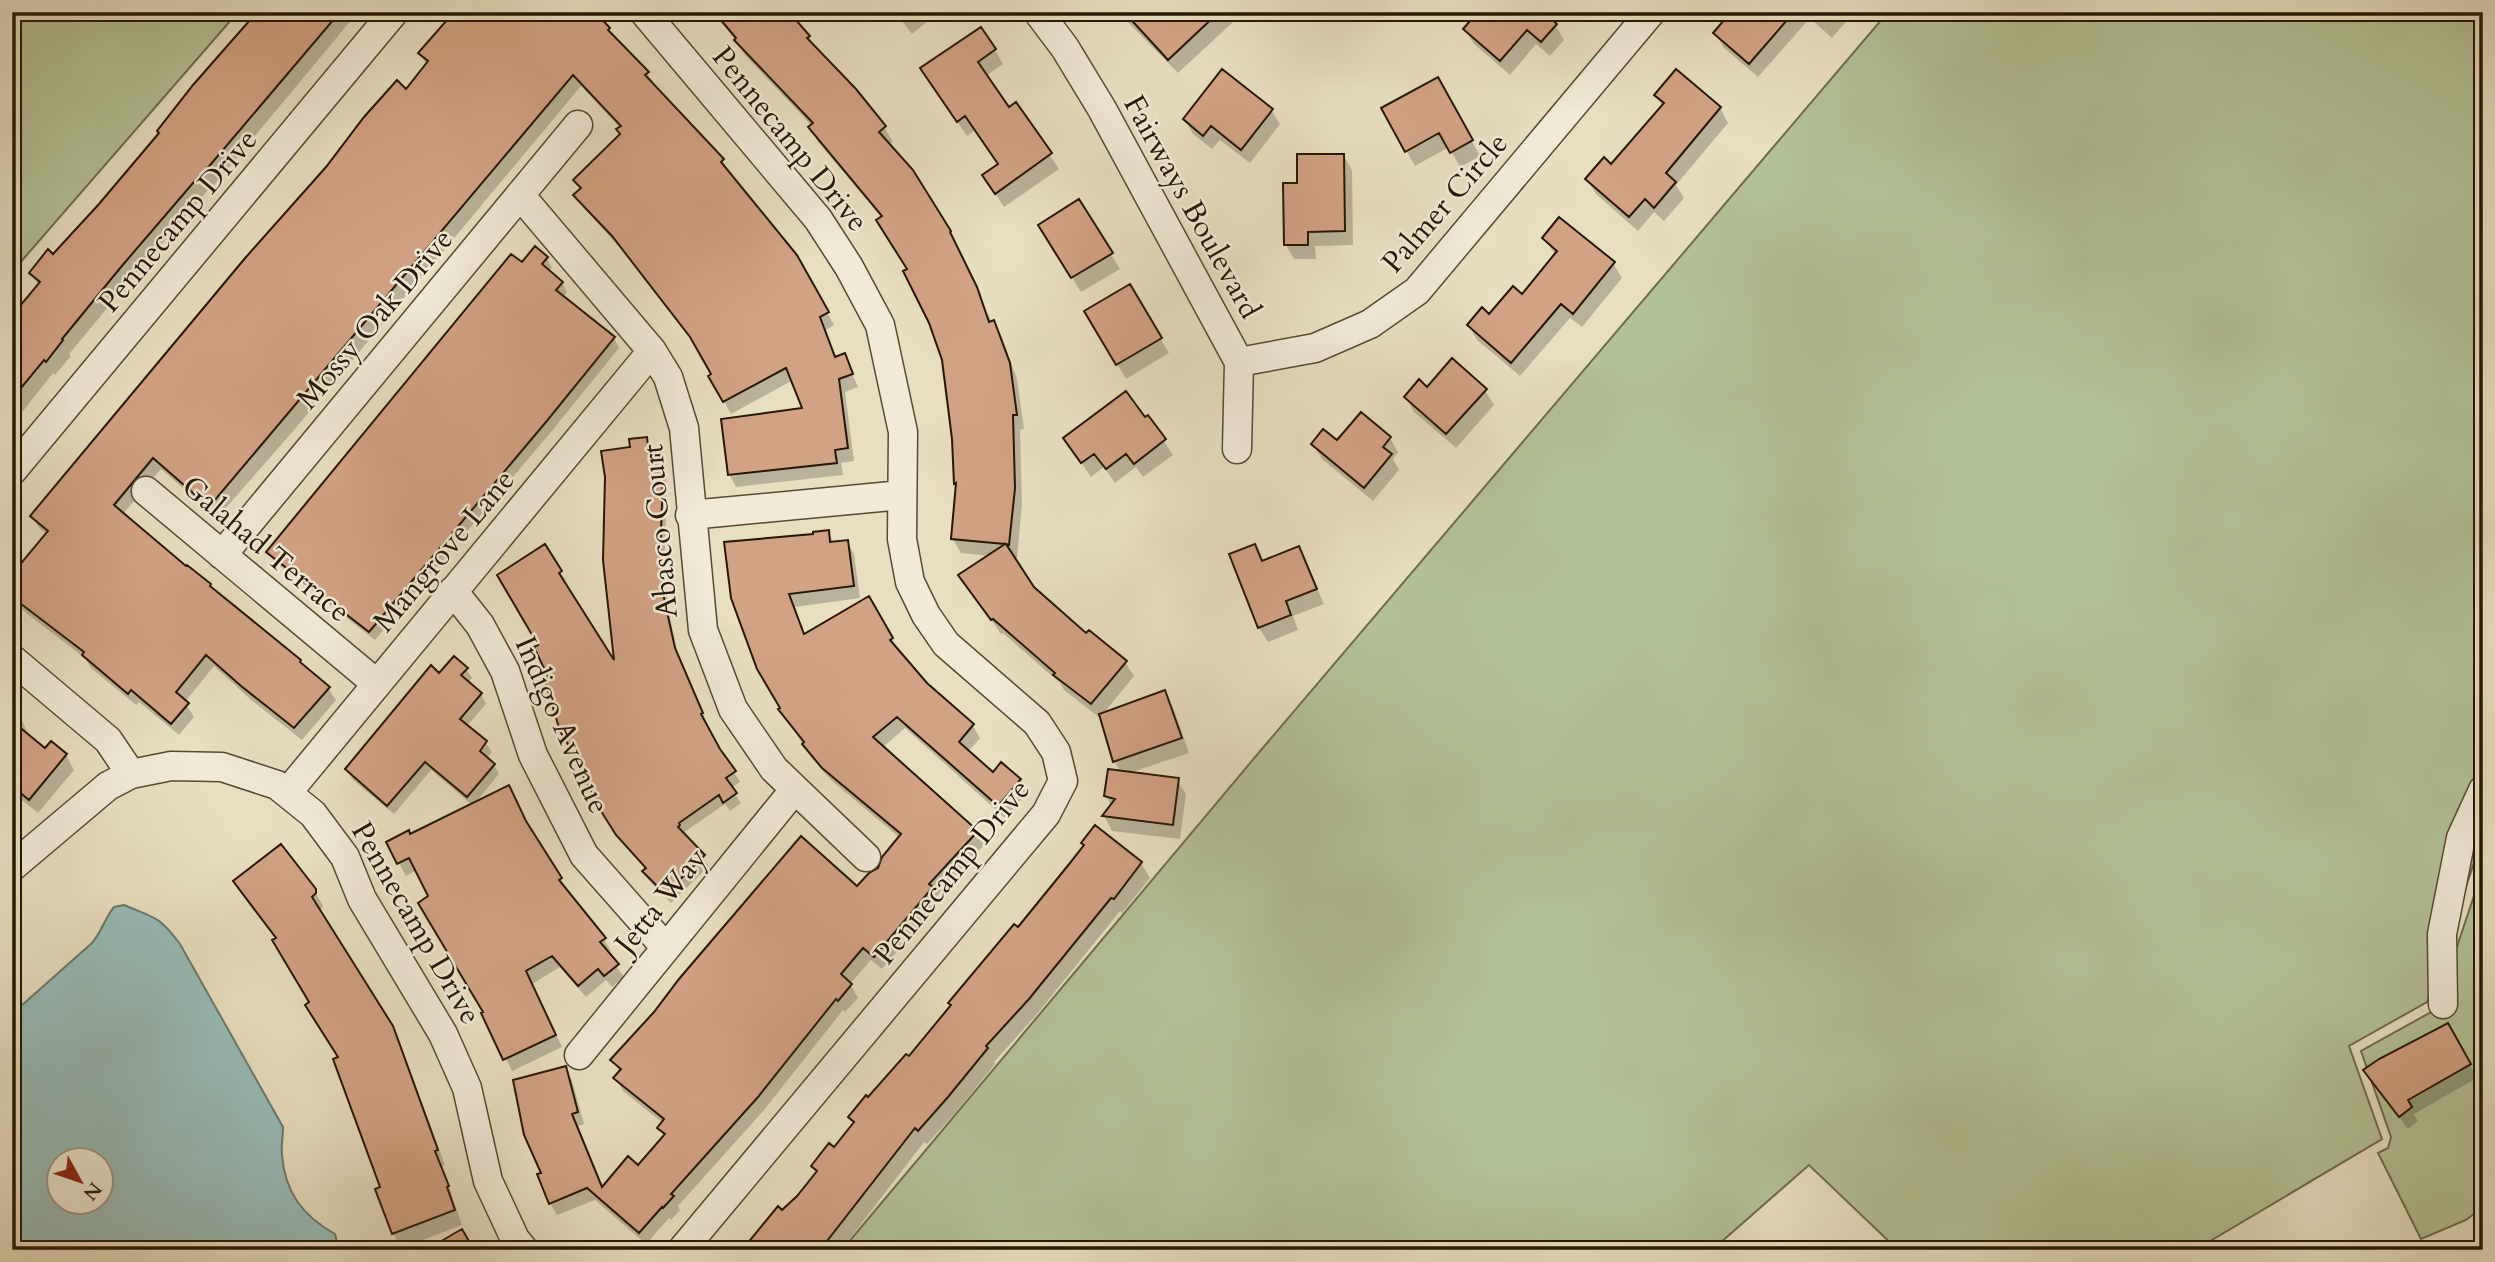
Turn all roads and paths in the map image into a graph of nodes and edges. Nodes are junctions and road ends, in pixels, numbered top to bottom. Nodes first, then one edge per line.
1 (394, 12) edge
2 (644, 12) edge
3 (1038, 12) edge
4 (1651, 12) edge
5 (578, 125) dead end
6 (520, 195) junction
7 (652, 351) junction
8 (1239, 362) junction
9 (1237, 449) dead end
10 (12, 471) edge
11 (146, 491) dead end
12 (902, 495) junction
13 (690, 515) junction
14 (222, 555) junction
15 (453, 592) junction
16 (12, 659) edge
17 (377, 684) junction
18 (131, 774) junction
19 (795, 789) junction
20 (2483, 790) edge
21 (287, 793) junction
22 (866, 857) dead end
23 (12, 867) edge
24 (666, 948) junction
25 (2443, 1004) dead end
26 (579, 1055) dead end
27 (524, 1250) edge
28 (682, 1250) edge

1 - 10 street, Pennecamp Drive
2 - 12 street, Pennecamp Drive
3 - 8 street, Fairways Boulevard
4 - 8 street, Palmer Circle
5 - 6 street, Mossy Oak Drive
6 - 7 street, Abasco Court
6 - 14 street, Mossy Oak Drive
7 - 13 street, Abasco Court
7 - 15 street, Mangrove Lane
8 - 9 street, Fairways Boulevard
11 - 14 street, Galahad Terrace
12 - 13 street
12 - 28 street, Pennecamp Drive
13 - 19 street, Abasco Court
14 - 17 street, Galahad Terrace
15 - 17 street, Mangrove Lane
15 - 24 street, Indigo Avenue
16 - 18 street
17 - 21 street, Mangrove Lane
18 - 21 street, Pennecamp Drive
18 - 23 street, Pennecamp Drive
19 - 22 street, Abasco Court
19 - 24 street, Jetta Way
20 - 25 street
21 - 27 street, Pennecamp Drive
24 - 26 street, Jetta Way

